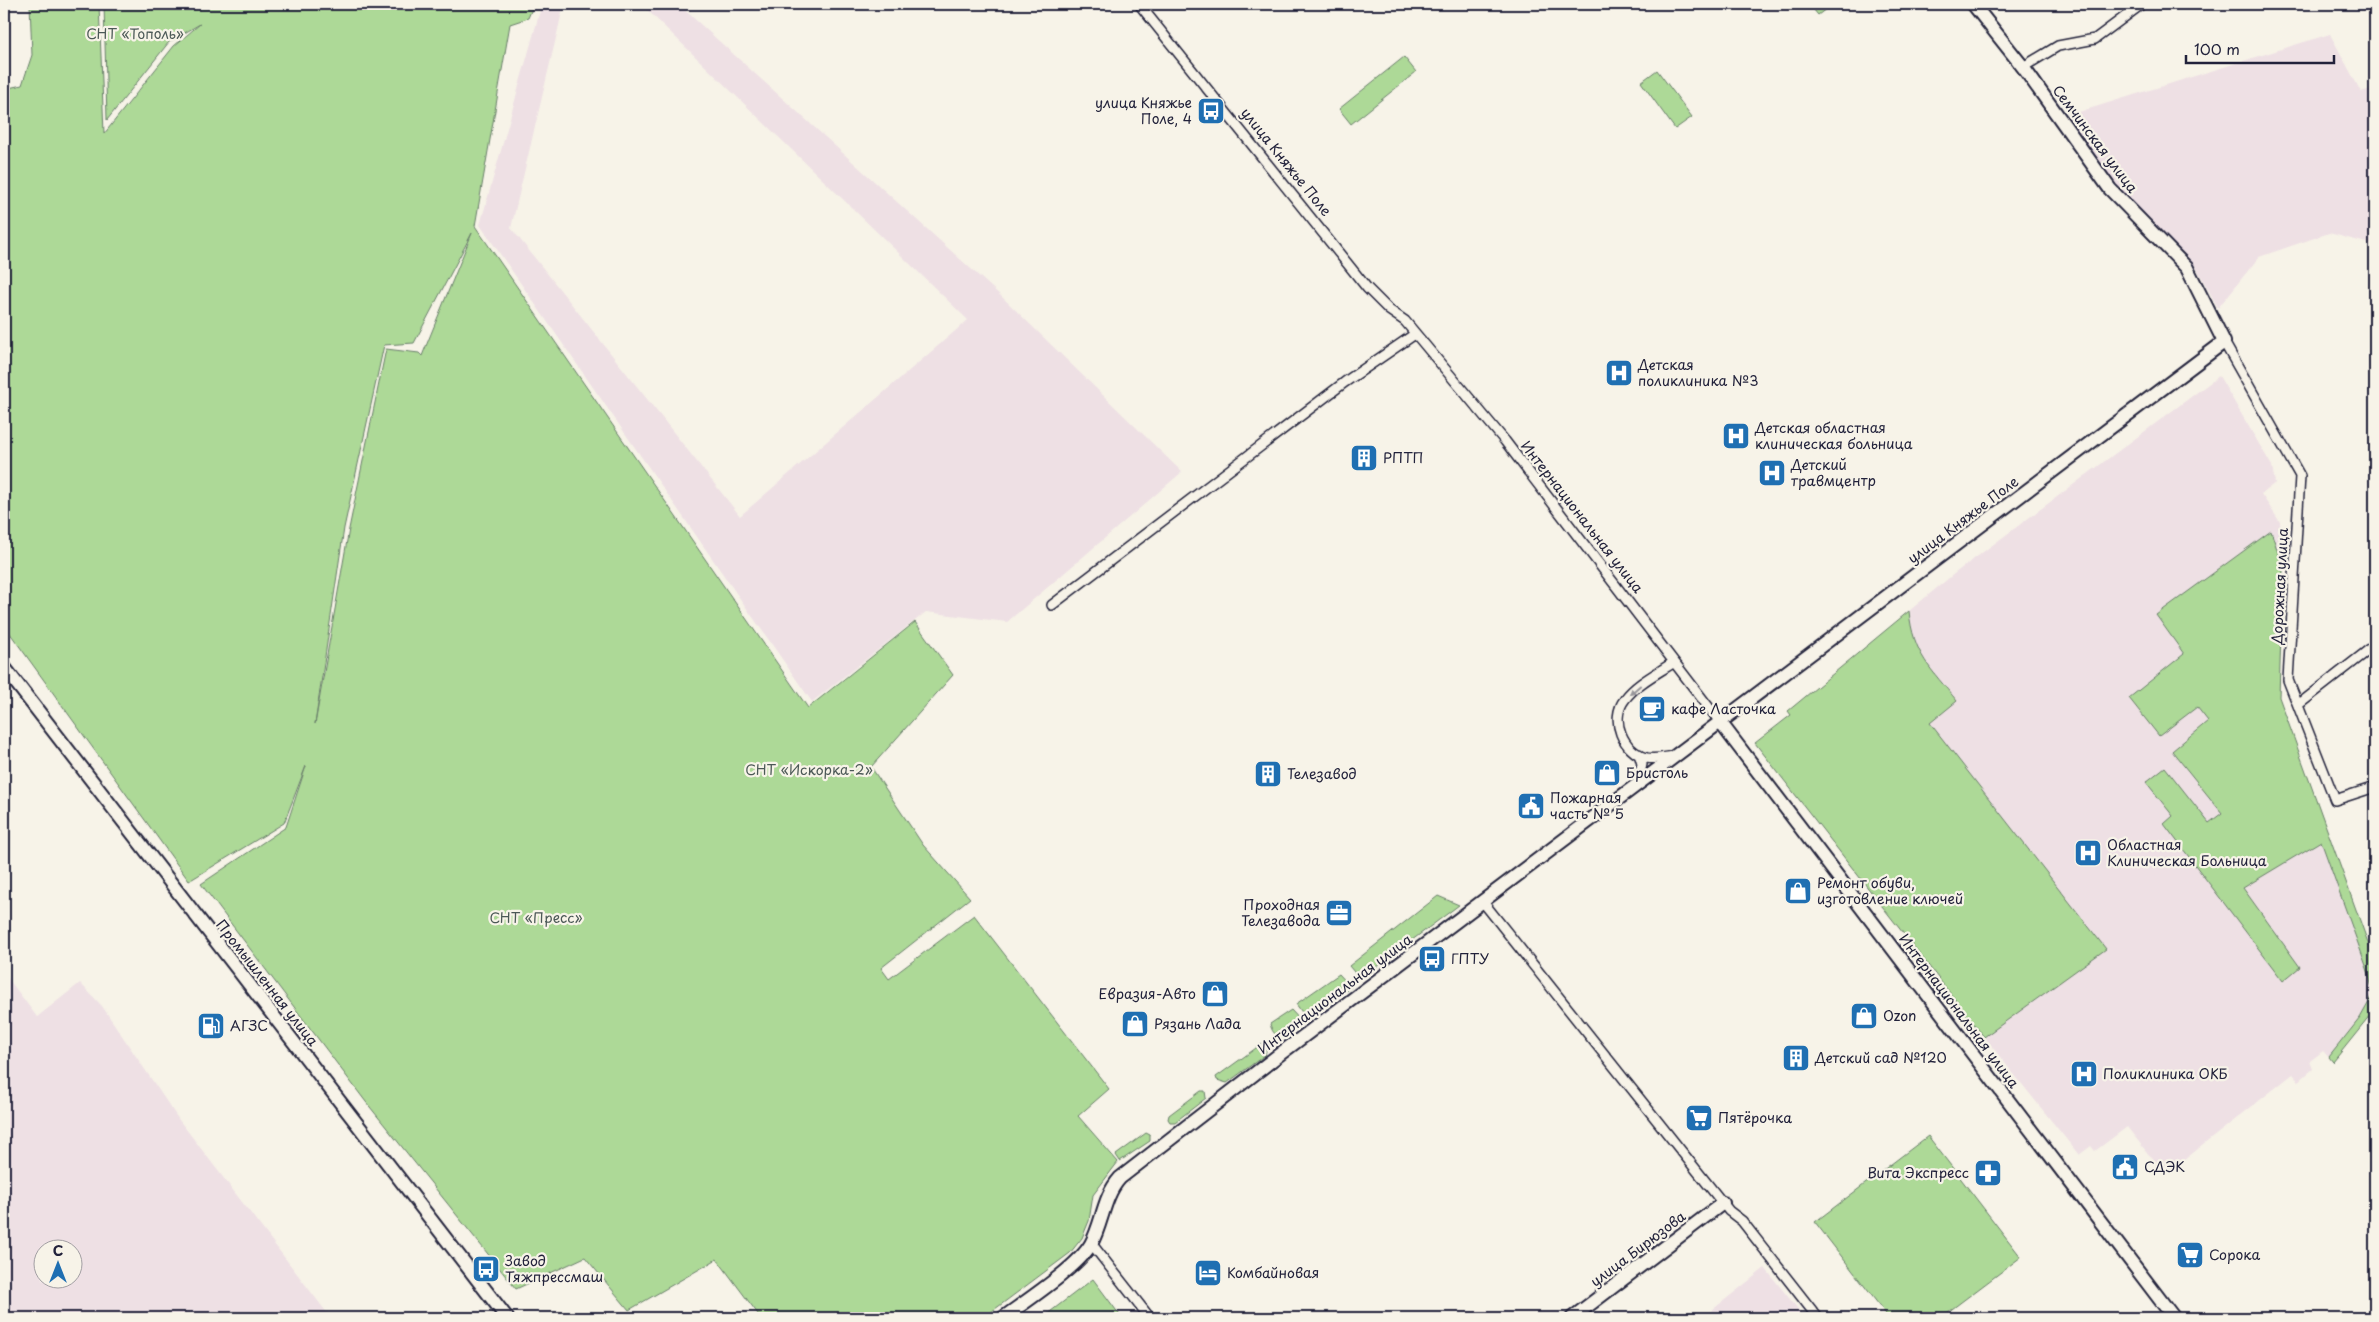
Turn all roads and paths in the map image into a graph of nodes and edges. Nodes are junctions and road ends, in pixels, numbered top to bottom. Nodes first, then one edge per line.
1 (1139, 4) edge
2 (1973, 4) edge
3 (2142, 4) edge
4 (2023, 67) junction
5 (1415, 334) junction
6 (2224, 342) junction
7 (1052, 605) dead end
8 (2375, 645) edge
9 (1674, 662) junction
10 (4, 667) edge
11 (2298, 705) junction
12 (1720, 722) junction
13 (1639, 754) junction
14 (1676, 756) junction
15 (1638, 784) junction
16 (2375, 787) edge
17 (1483, 902) junction
18 (1723, 1203) junction
19 (1091, 1243) junction
20 (507, 1318) edge
21 (1003, 1318) edge
22 (1150, 1318) edge
23 (1572, 1318) edge
24 (1818, 1318) edge
25 (2174, 1318) edge

1 - 5 street, улица Княжье Поле
2 - 4 street, Семчинская улица
3 - 4 street
4 - 6 street, Семчинская улица
5 - 7 street
5 - 9 street, Интернациональная улица
6 - 11 street, Дорожная улица
6 - 12 street, улица Княжье Поле
8 - 11 street
9 - 12 street, Интернациональная улица
9 -> 13 street
10 - 20 street, Промышленная улица
11 - 16 street, Дорожная улица
12 - 14 street, Интернациональная улица
12 - 25 street, Интернациональная улица
13 - 14 street
13 - 15 street
14 - 15 street, Интернациональная улица
15 - 17 street, Интернациональная улица
17 - 18 street
17 - 19 street, Интернациональная улица
18 - 23 street, улица Бирюзова
18 - 24 street
19 - 21 street, Интернациональная улица
19 - 22 street

